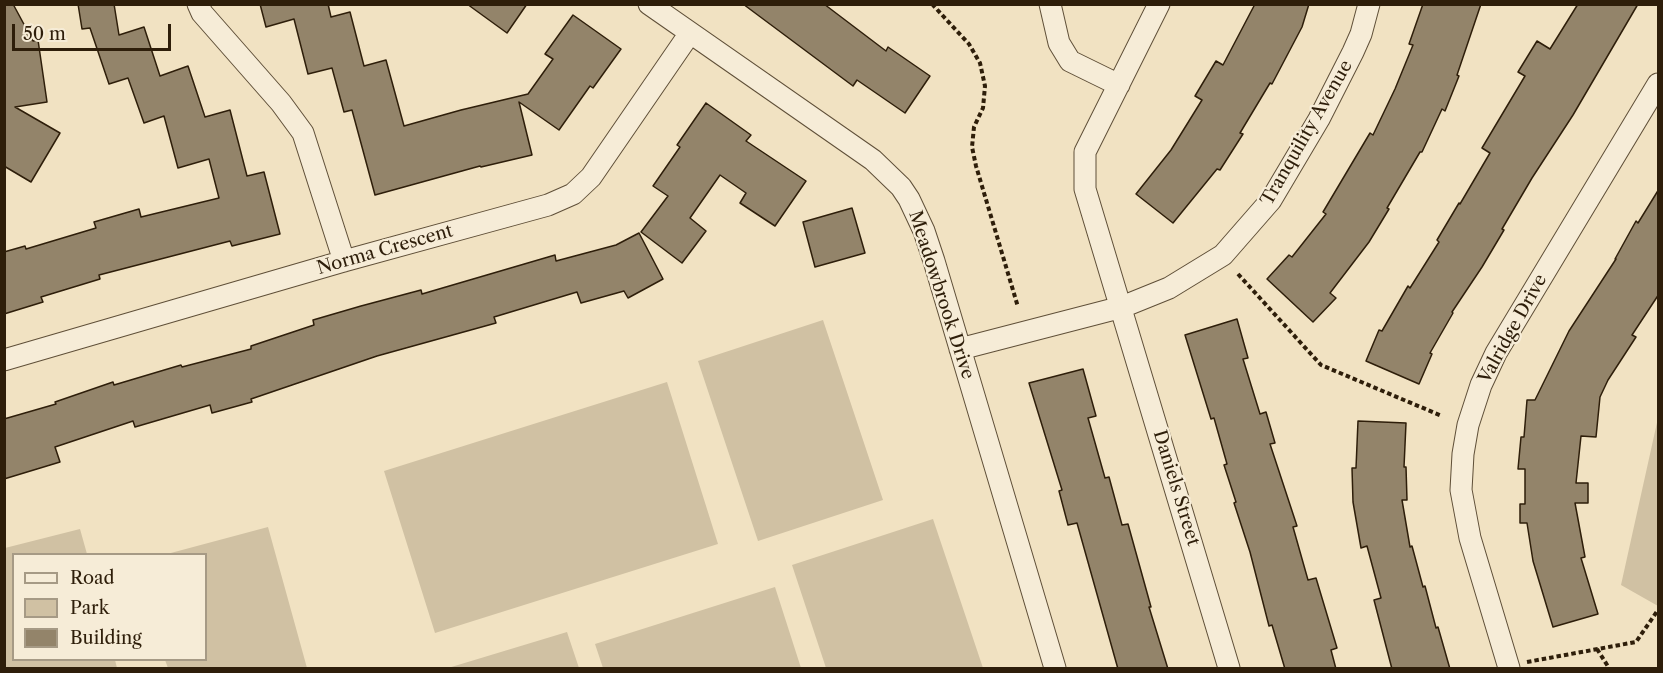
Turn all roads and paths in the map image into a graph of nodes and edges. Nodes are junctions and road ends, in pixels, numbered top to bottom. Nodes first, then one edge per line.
1 (198, 4) edge
2 (649, 4) edge
3 (932, 4) edge
4 (1050, 4) edge
5 (1160, 4) edge
6 (1368, 4) edge
7 (690, 33) junction
8 (1659, 84) edge
9 (1119, 85) junction
10 (344, 261) junction
11 (1238, 274) dead end
12 (1018, 307) dead end
13 (1122, 307) junction
14 (960, 349) junction
15 (4, 360) edge
16 (1442, 417) dead end
17 (1659, 610) edge
18 (1597, 649) junction
19 (1509, 667) edge
20 (1055, 669) edge
21 (1229, 669) edge
22 (1609, 669) edge

1 - 10 street
2 - 7 street, Meadowbrook Drive
3 - 12 path
4 - 9 street
5 - 9 street, Daniels Street
6 - 13 street, Tranquility Avenue
7 - 10 street, Norma Crescent
7 - 14 street, Meadowbrook Drive
8 - 19 street, Valridge Drive
9 - 13 street, Daniels Street
10 - 15 street, Norma Crescent
11 - 16 path
13 - 14 street, Tranquility Avenue
13 - 21 street, Daniels Street
14 - 20 street, Meadowbrook Drive
17 - 18 path
18 - 19 path
18 - 22 path

